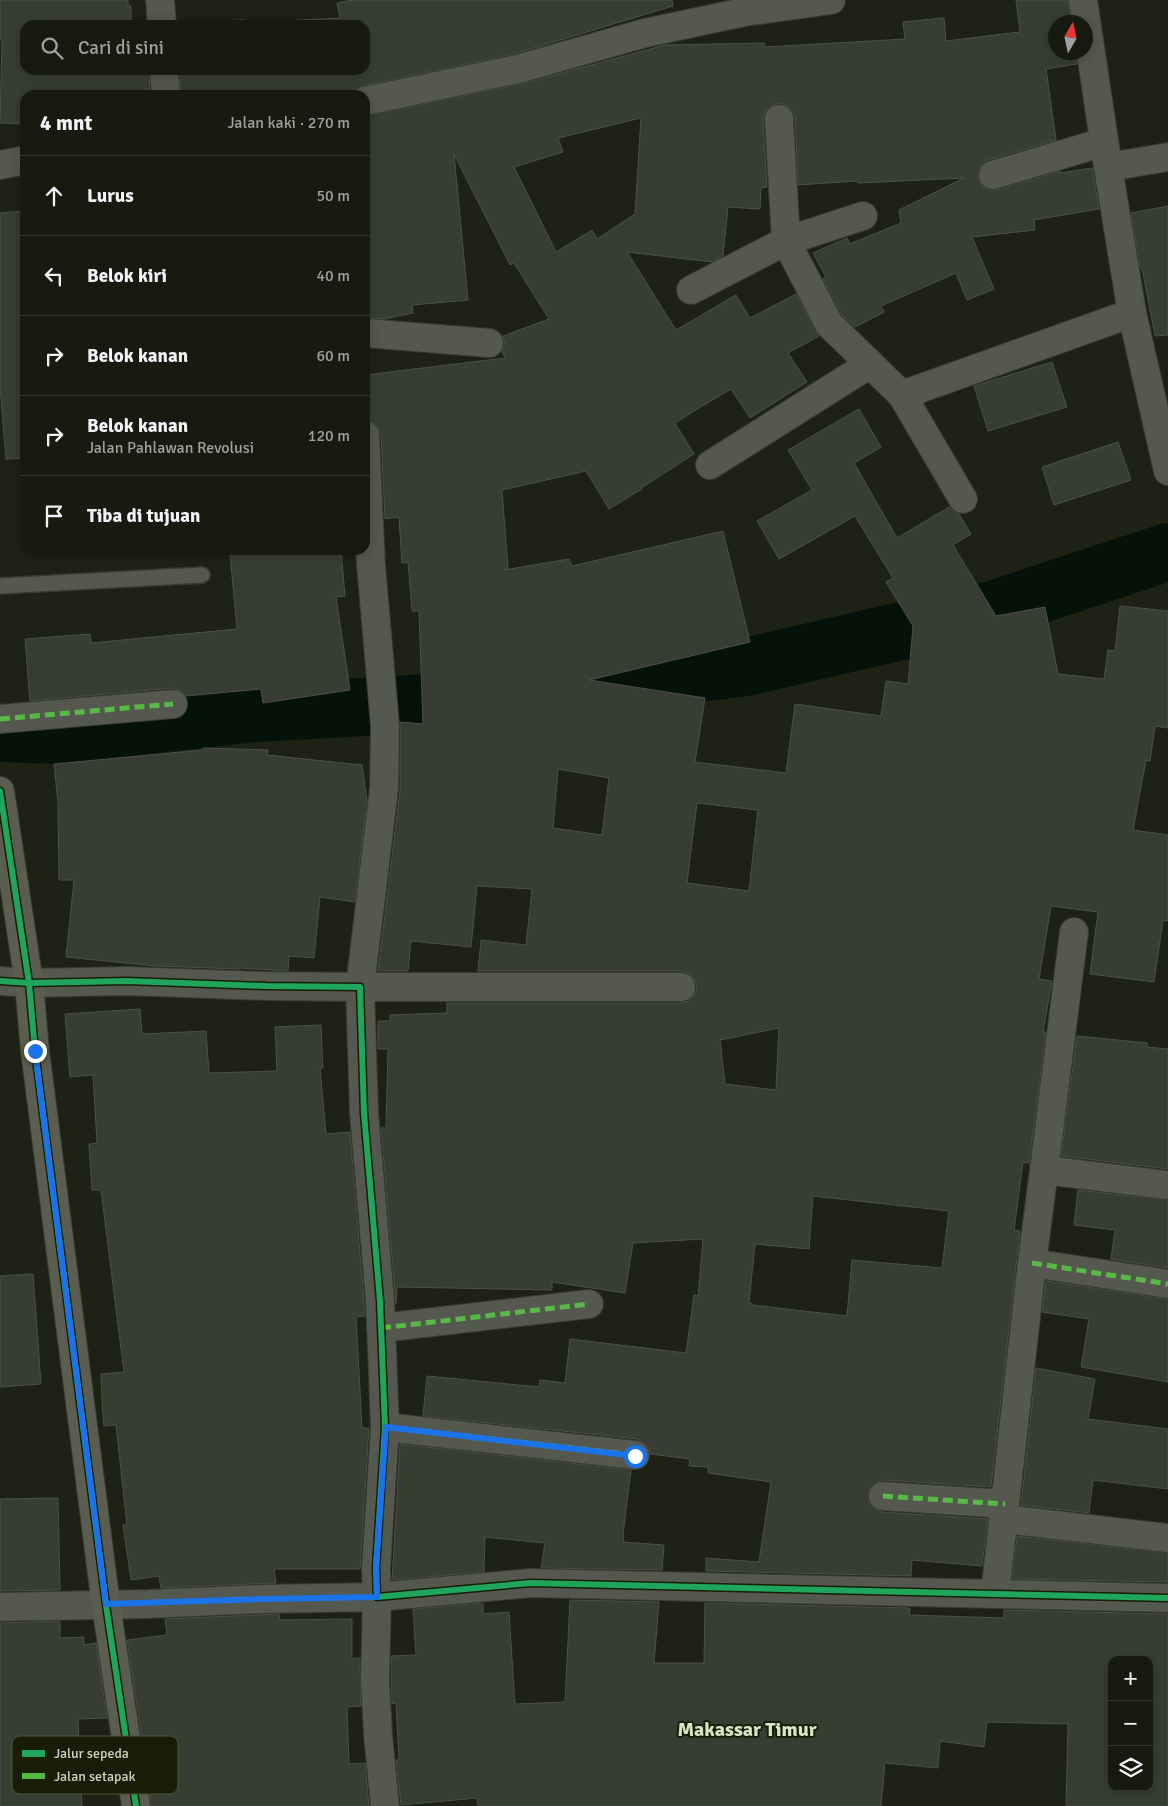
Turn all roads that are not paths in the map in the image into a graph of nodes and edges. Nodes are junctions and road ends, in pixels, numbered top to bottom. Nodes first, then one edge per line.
1 (160, 0) edge
2 (831, 0) edge
3 (1083, 0) edge
4 (162, 20) edge
5 (164, 75) edge
6 (166, 90) edge
7 (370, 100) edge
8 (779, 120) dead end
9 (1106, 155) junction
10 (1168, 157) edge
11 (20, 161) edge
12 (0, 165) edge
13 (993, 175) dead end
14 (863, 216) dead end
15 (786, 241) junction
16 (691, 290) dead end
17 (1132, 313) junction
18 (370, 333) edge
19 (489, 343) dead end
20 (870, 364) junction
21 (902, 395) junction
22 (710, 465) dead end
23 (1168, 471) edge
24 (963, 500) dead end
25 (370, 543) edge
26 (202, 575) dead end
27 (0, 586) edge
28 (173, 704) dead end
29 (0, 719) edge
30 (0, 791) edge
31 (1074, 932) dead end
32 (0, 981) edge
33 (29, 983) junction
34 (360, 987) junction
35 (681, 987) dead end
36 (1044, 1170) junction
37 (1168, 1185) edge
38 (1032, 1263) junction
39 (1168, 1284) edge
40 (590, 1304) dead end
41 (381, 1328) junction
42 (386, 1427) junction
43 (635, 1456) dead end
44 (883, 1496) dead end
45 (1004, 1512) junction
46 (1168, 1538) edge
47 (996, 1594) junction
48 (377, 1597) junction
49 (1168, 1598) edge
50 (106, 1604) junction
51 (0, 1607) edge
52 (126, 1736) edge
53 (385, 1806) edge

1 - 4 street
2 - 7 street
3 - 9 street
5 - 6 street
8 - 15 street
9 - 10 street
9 - 13 street
9 - 17 street
11 - 12 street
14 - 15 street
15 - 16 street
15 - 20 street
17 - 21 street
17 - 23 street
18 - 19 street
20 - 21 street
20 - 22 street
21 - 24 street
25 - 34 street
26 - 27 lane
28 - 29 street
30 - 33 street
31 - 36 street
32 - 33 street
33 - 34 street
33 - 50 street
34 - 35 street
34 - 41 street
36 - 37 street
36 - 38 street
38 - 39 street
38 - 45 street
40 - 41 street
41 - 42 street
42 - 43 street
42 - 48 street
44 - 45 street
45 - 46 street
45 - 47 street
47 - 48 street
47 - 49 street
48 - 50 street
48 - 53 street
50 - 51 street
50 - 52 street

